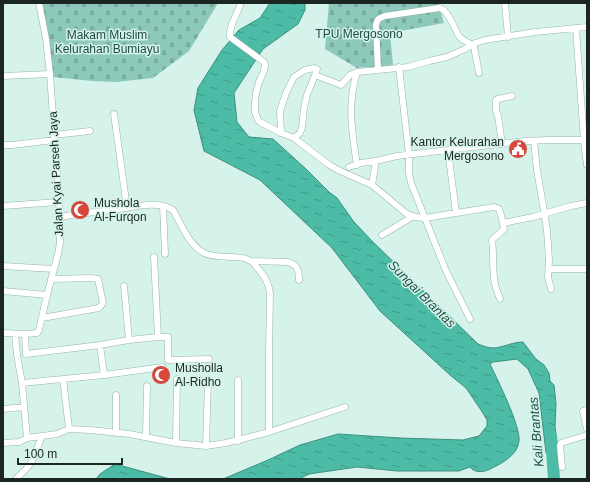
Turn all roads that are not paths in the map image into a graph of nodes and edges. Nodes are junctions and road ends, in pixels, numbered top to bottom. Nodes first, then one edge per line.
1 (39, 3) edge
2 (241, 3) edge
3 (505, 3) edge
4 (438, 6) edge
5 (587, 27) edge
6 (576, 28) junction
7 (508, 37) junction
8 (472, 44) junction
9 (400, 67) junction
10 (378, 70) junction
11 (357, 72) junction
12 (479, 73) dead end
13 (50, 74) junction
14 (315, 75) junction
15 (3, 76) edge
16 (512, 96) dead end
17 (114, 114) dead end
18 (90, 131) dead end
19 (281, 133) junction
20 (54, 137) junction
21 (294, 138) junction
22 (534, 141) junction
23 (586, 141) edge
24 (3, 144) edge
25 (502, 144) junction
26 (448, 150) junction
27 (409, 155) junction
28 (376, 161) junction
29 (357, 164) junction
30 (587, 165) edge
31 (349, 167) dead end
32 (372, 185) junction
33 (58, 202) junction
34 (587, 203) edge
35 (3, 206) edge
36 (163, 206) junction
37 (127, 208) junction
38 (456, 213) junction
39 (544, 214) junction
40 (60, 217) junction
41 (412, 217) junction
42 (425, 218) junction
43 (503, 223) junction
44 (382, 235) dead end
45 (165, 254) dead end
46 (154, 257) dead end
47 (250, 261) junction
48 (3, 266) edge
49 (54, 269) junction
50 (549, 269) junction
51 (587, 269) edge
52 (51, 279) junction
53 (299, 280) dead end
54 (124, 286) dead end
55 (551, 289) dead end
56 (3, 291) edge
57 (47, 295) junction
58 (500, 299) dead end
59 (42, 318) junction
60 (470, 319) dead end
61 (3, 333) edge
62 (15, 334) junction
63 (25, 334) junction
64 (158, 337) junction
65 (129, 340) junction
66 (100, 345) junction
67 (26, 354) junction
68 (17, 355) junction
69 (209, 359) dead end
70 (163, 367) dead end
71 (104, 375) junction
72 (63, 378) junction
73 (177, 379) dead end
74 (238, 380) dead end
75 (208, 381) dead end
76 (22, 383) junction
77 (147, 386) dead end
78 (116, 395) dead end
79 (24, 407) junction
80 (345, 407) dead end
81 (3, 409) edge
82 (587, 410) edge
83 (69, 429) junction
84 (587, 429) edge
85 (269, 432) junction
86 (116, 433) junction
87 (587, 435) edge
88 (42, 436) junction
89 (27, 438) junction
90 (146, 438) junction
91 (238, 441) junction
92 (3, 443) edge
93 (176, 443) junction
94 (206, 446) junction
95 (562, 467) dead end
96 (16, 479) edge

1 - 13 street, Jalan Kyai Parseh Jaya
2 - 19 street
3 - 7 street
4 - 8 street
4 - 10 street
5 - 6 street
6 - 7 street
6 - 23 street
7 - 8 street
8 - 9 street
8 - 12 street
9 - 10 street
9 - 27 street
10 - 11 street
11 - 14 street
11 - 29 street
13 - 15 street
13 - 20 street, Jalan Kyai Parseh Jaya
14 - 19 street
14 - 21 street
16 - 25 street
17 - 37 street
18 - 20 street
19 - 21 street
20 - 24 street
20 - 33 street, Jalan Kyai Parseh Jaya
21 - 32 street
22 - 23 street
22 - 25 street
22 - 39 street
23 - 30 street
25 - 26 street
26 - 27 street
26 - 38 street
27 - 28 street
27 - 42 street
28 - 29 street
28 - 32 street
29 - 31 street
32 - 41 street
33 - 35 street
33 - 40 street, Jalan Kyai Parseh Jaya
34 - 39 street
36 - 37 street
36 - 45 street
36 - 47 street
37 - 40 street
38 - 42 street
38 - 43 street
39 - 43 street
39 - 50 street
40 - 49 street, Jalan Kyai Parseh Jaya
41 - 42 street
41 - 44 street
42 - 60 street
43 - 58 street
46 - 64 street
47 - 53 street
47 - 85 street
48 - 49 street
49 - 52 street, Jalan Kyai Parseh Jaya
50 - 51 street
50 - 55 street
52 - 57 street, Jalan Kyai Parseh Jaya
52 - 59 street
54 - 65 street
56 - 57 street
57 - 59 street, Jalan Kyai Parseh Jaya
59 - 63 street, Jalan Kyai Parseh Jaya
61 - 62 street
62 - 63 street
62 - 68 street
63 - 67 street
64 - 65 street
64 - 69 street
65 - 66 street
66 - 67 street
66 - 71 street
67 - 68 street
68 - 76 street
70 - 71 street
71 - 72 street
72 - 76 street
72 - 83 street
73 - 93 street
74 - 91 street
75 - 94 street
76 - 79 street
77 - 90 street
78 - 86 street
79 - 81 street
79 - 89 street
80 - 85 street
82 - 84 street
83 - 86 street
83 - 88 street
85 - 91 street
86 - 90 street
87 - 95 street
88 - 89 street
88 - 96 street
89 - 92 street
90 - 93 street
91 - 94 street
93 - 94 street

